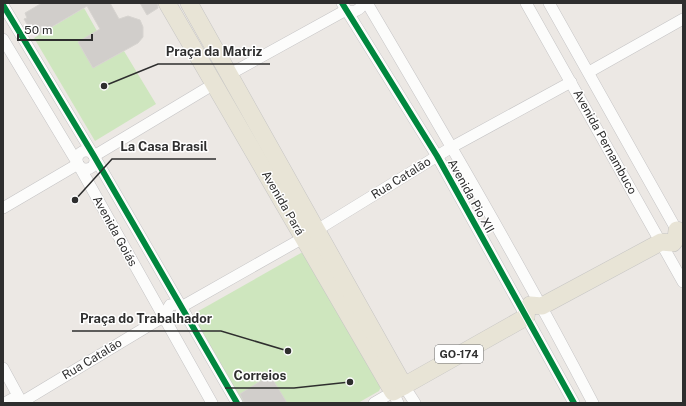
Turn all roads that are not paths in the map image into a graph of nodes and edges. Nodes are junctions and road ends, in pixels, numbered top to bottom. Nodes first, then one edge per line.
1 (167, 3) edge
2 (189, 3) edge
3 (364, 3) edge
4 (367, 3) edge
5 (526, 3) edge
6 (549, 3) edge
7 (3, 4) edge
8 (345, 5) edge
9 (3, 10) edge
10 (683, 20) edge
11 (3, 39) edge
12 (589, 72) junction
13 (230, 74) junction
14 (571, 82) junction
15 (214, 84) junction
16 (452, 147) junction
17 (94, 156) junction
18 (436, 156) junction
19 (78, 164) junction
20 (3, 208) edge
21 (681, 233) edge
22 (310, 234) junction
23 (661, 242) junction
24 (683, 282) edge
25 (183, 306) junction
26 (542, 306) junction
27 (526, 316) junction
28 (163, 317) junction
29 (3, 368) edge
30 (398, 394) edge
31 (5, 403) edge
32 (22, 403) edge
33 (212, 403) edge
34 (237, 403) edge
35 (374, 403) edge
36 (415, 403) edge
37 (574, 403) edge
38 (593, 403) edge

1 - 15 main road, Avenida Pará
2 - 13 main road, Avenida Pará
3 - 8 street
4 - 16 street, Avenida Pio XII
5 - 14 street, Avenida Pernambuco
6 - 12 street, Avenida Pernambuco
7 - 9 street
7 - 17 street
8 - 13 street
8 - 18 street, Avenida Pio XII
10 - 12 street, Rua Catalão
11 - 19 street, Avenida Goiás
12 - 14 street, Rua Catalão
12 - 21 street, Avenida Pernambuco
13 - 15 street
13 - 22 main road, Avenida Pará
14 - 16 street, Rua Catalão
14 - 23 street, Avenida Pernambuco
15 - 17 street
15 - 22 main road, Avenida Pará
16 - 18 street, Rua Catalão
16 - 26 street, Avenida Pio XII
17 - 19 street
17 - 25 street
18 - 22 street, Rua Catalão
18 - 27 street, Avenida Pio XII
19 - 20 street
19 - 28 street, Avenida Goiás
21 - 23 main road, GO-174
22 - 25 street, Rua Catalão
22 - 30 main road, Avenida Pará
23 - 24 street, Avenida Pernambuco
23 - 26 main road, GO-174
25 - 28 street, Rua Catalão
25 - 34 street
26 - 27 main road, GO-174
26 - 38 street, Avenida Pio XII
27 - 30 main road, GO-174
27 - 37 street, Avenida Pio XII
28 - 32 street, Rua Catalão
28 - 33 street, Avenida Goiás
29 - 32 street
30 - 35 street
30 - 36 street, Avenida Pará
31 - 32 street, Rua Catalão

